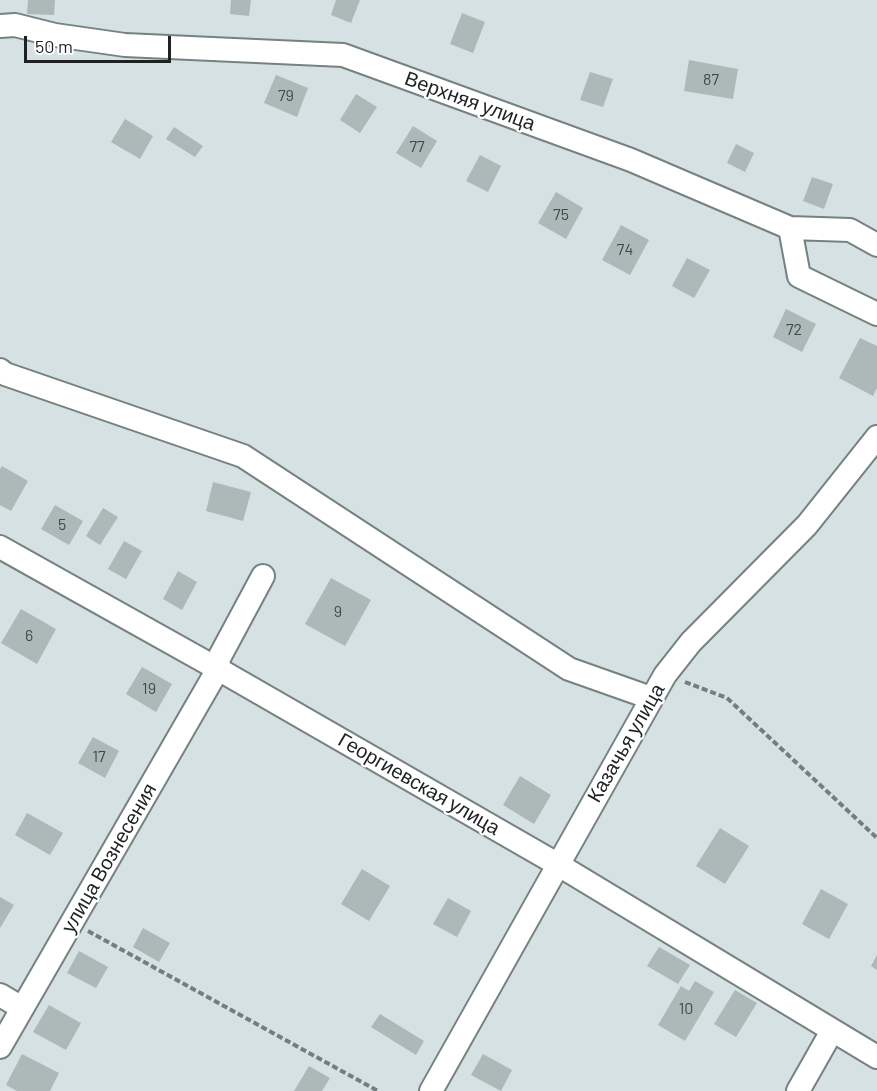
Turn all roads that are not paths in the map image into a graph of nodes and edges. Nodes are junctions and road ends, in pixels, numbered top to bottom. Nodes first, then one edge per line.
1 (0, 26) edge
2 (790, 228) junction
3 (877, 245) edge
4 (877, 314) edge
5 (0, 370) edge
6 (877, 437) edge
7 (0, 547) edge
8 (263, 576) dead end
9 (218, 669) junction
10 (651, 698) junction
11 (557, 864) junction
12 (0, 995) edge
13 (22, 1008) junction
14 (832, 1031) junction
15 (0, 1047) edge
16 (877, 1057) edge
17 (431, 1091) edge
18 (798, 1091) edge

1 - 2 street, Верхняя улица
2 - 3 street
2 - 4 street
5 - 10 street
6 - 10 street, Казачья улица
7 - 9 street, Георгиевская улица
8 - 9 street, улица Вознесения
9 - 11 street, Георгиевская улица
9 - 13 street, улица Вознесения
10 - 11 street, Казачья улица
11 - 14 street, Георгиевская улица
11 - 17 street, Казачья улица
12 - 13 street
13 - 15 street, улица Вознесения
14 - 16 street, Георгиевская улица
14 - 18 street

